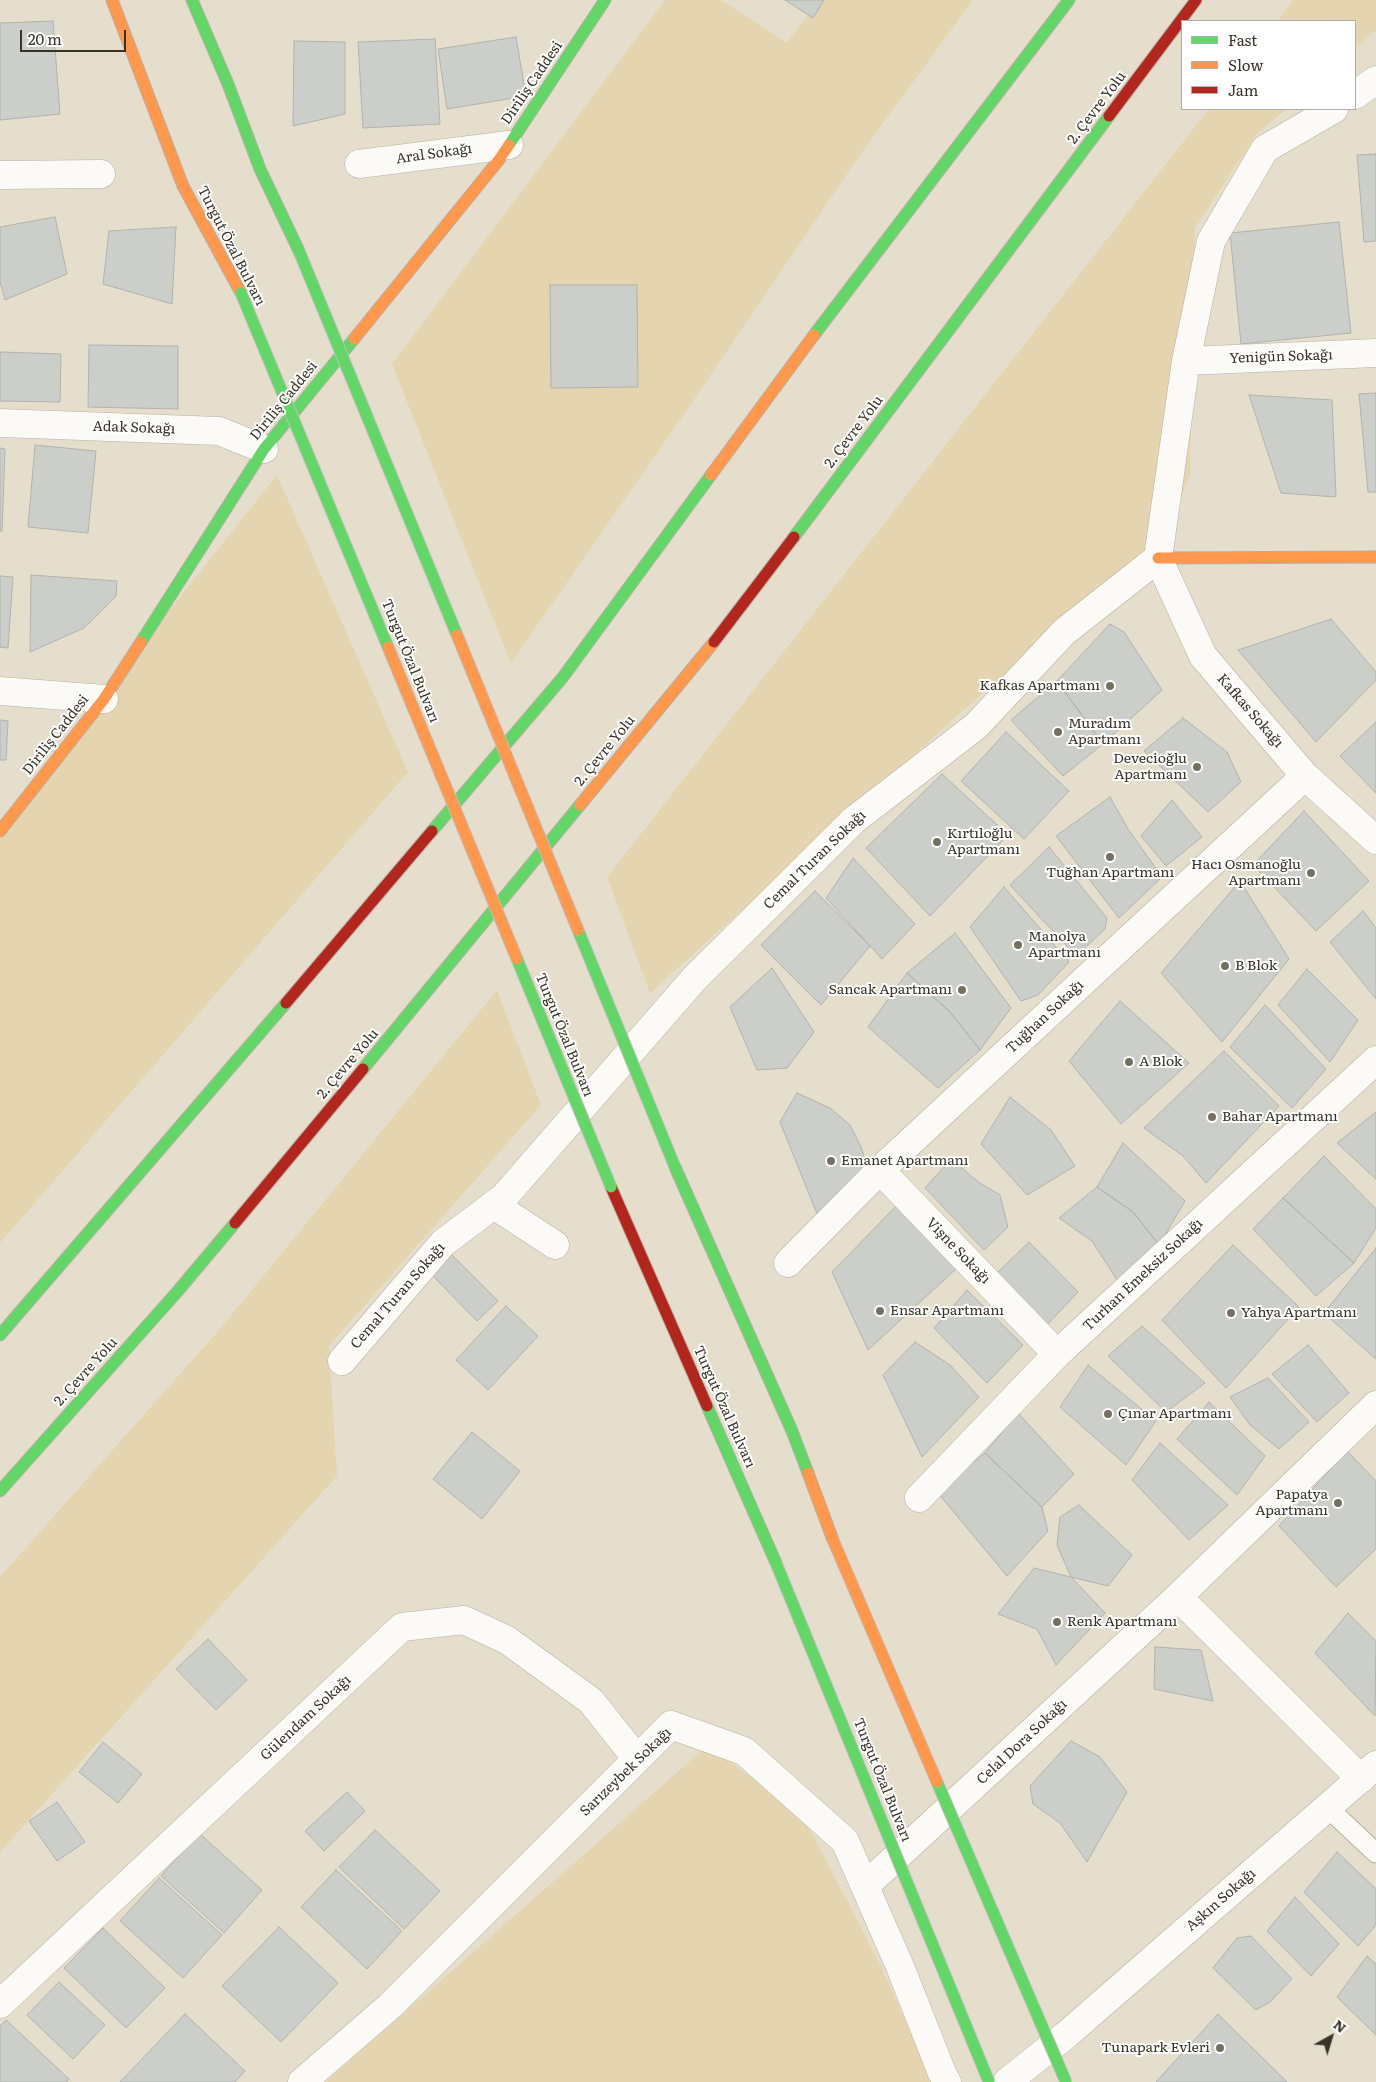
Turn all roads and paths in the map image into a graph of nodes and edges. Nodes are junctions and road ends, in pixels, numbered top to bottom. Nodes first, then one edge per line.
1 (112, 0) edge
2 (192, 0) edge
3 (605, 0) edge
4 (1069, 0) edge
5 (1196, 0) edge
6 (1181, 20) edge
7 (1181, 20) edge
8 (1376, 80) edge
9 (1356, 94) edge
10 (1332, 110) edge
11 (510, 144) junction
12 (359, 164) dead end
13 (101, 174) dead end
14 (0, 175) edge
15 (1376, 353) edge
16 (1186, 360) junction
17 (0, 424) edge
18 (264, 449) junction
19 (1376, 557) edge
20 (1158, 558) junction
21 (0, 691) edge
22 (104, 698) junction
23 (1306, 776) junction
24 (0, 831) edge
25 (1376, 840) edge
26 (1376, 1060) edge
27 (880, 1170) junction
28 (504, 1197) junction
29 (555, 1245) dead end
30 (788, 1263) dead end
31 (0, 1335) edge
32 (1057, 1354) junction
33 (342, 1361) dead end
34 (1376, 1405) edge
35 (0, 1491) edge
36 (919, 1498) dead end
37 (1178, 1597) junction
38 (637, 1759) junction
39 (1369, 1772) edge
40 (1328, 1808) junction
41 (1376, 1854) edge
42 (865, 1886) junction
43 (0, 2004) edge
44 (302, 2082) edge
45 (947, 2082) edge
46 (989, 2082) edge
47 (1007, 2082) edge
48 (1066, 2082) edge

1 - 46 main road, Turgut Özal Bulvarı, bridge
2 - 48 main road, bridge
3 - 11 main road, Diriliş Caddesi
4 - 31 main road
5 - 7 main road, 2. Çevre Yolu
6 - 35 main road, 2. Çevre Yolu
8 - 9 street
10 - 16 street
11 - 12 street, Aral Sokağı
11 - 18 main road, Diriliş Caddesi
13 - 14 street
15 - 16 street, Yenigün Sokağı
16 - 20 street
17 - 18 street, Adak Sokağı
18 - 22 main road, Diriliş Caddesi
19 - 20 main road
20 - 23 street, Kafkas Sokağı
20 - 28 street, Cemal Turan Sokağı
21 - 22 street
22 - 24 main road, Diriliş Caddesi
23 - 25 street, Kafkas Sokağı
23 - 27 street, Tuğhan Sokağı
26 - 32 street, Turhan Emeksiz Sokağı
27 - 30 street, Tuğhan Sokağı
27 - 32 street, Vişne Sokağı
28 - 29 street
28 - 33 street, Cemal Turan Sokağı
32 - 36 street, Turhan Emeksiz Sokağı
34 - 37 street, Celal Dora Sokağı
37 - 39 street
37 - 42 street, Celal Dora Sokağı
38 - 42 street, Sarızeybek Sokağı
38 - 43 street, Gülendam Sokağı
38 - 44 street, Sarızeybek Sokağı
39 - 40 street, Aşkın Sokağı
40 - 41 lane
40 - 47 street, Aşkın Sokağı
42 - 45 street, Sarızeybek Sokağı

